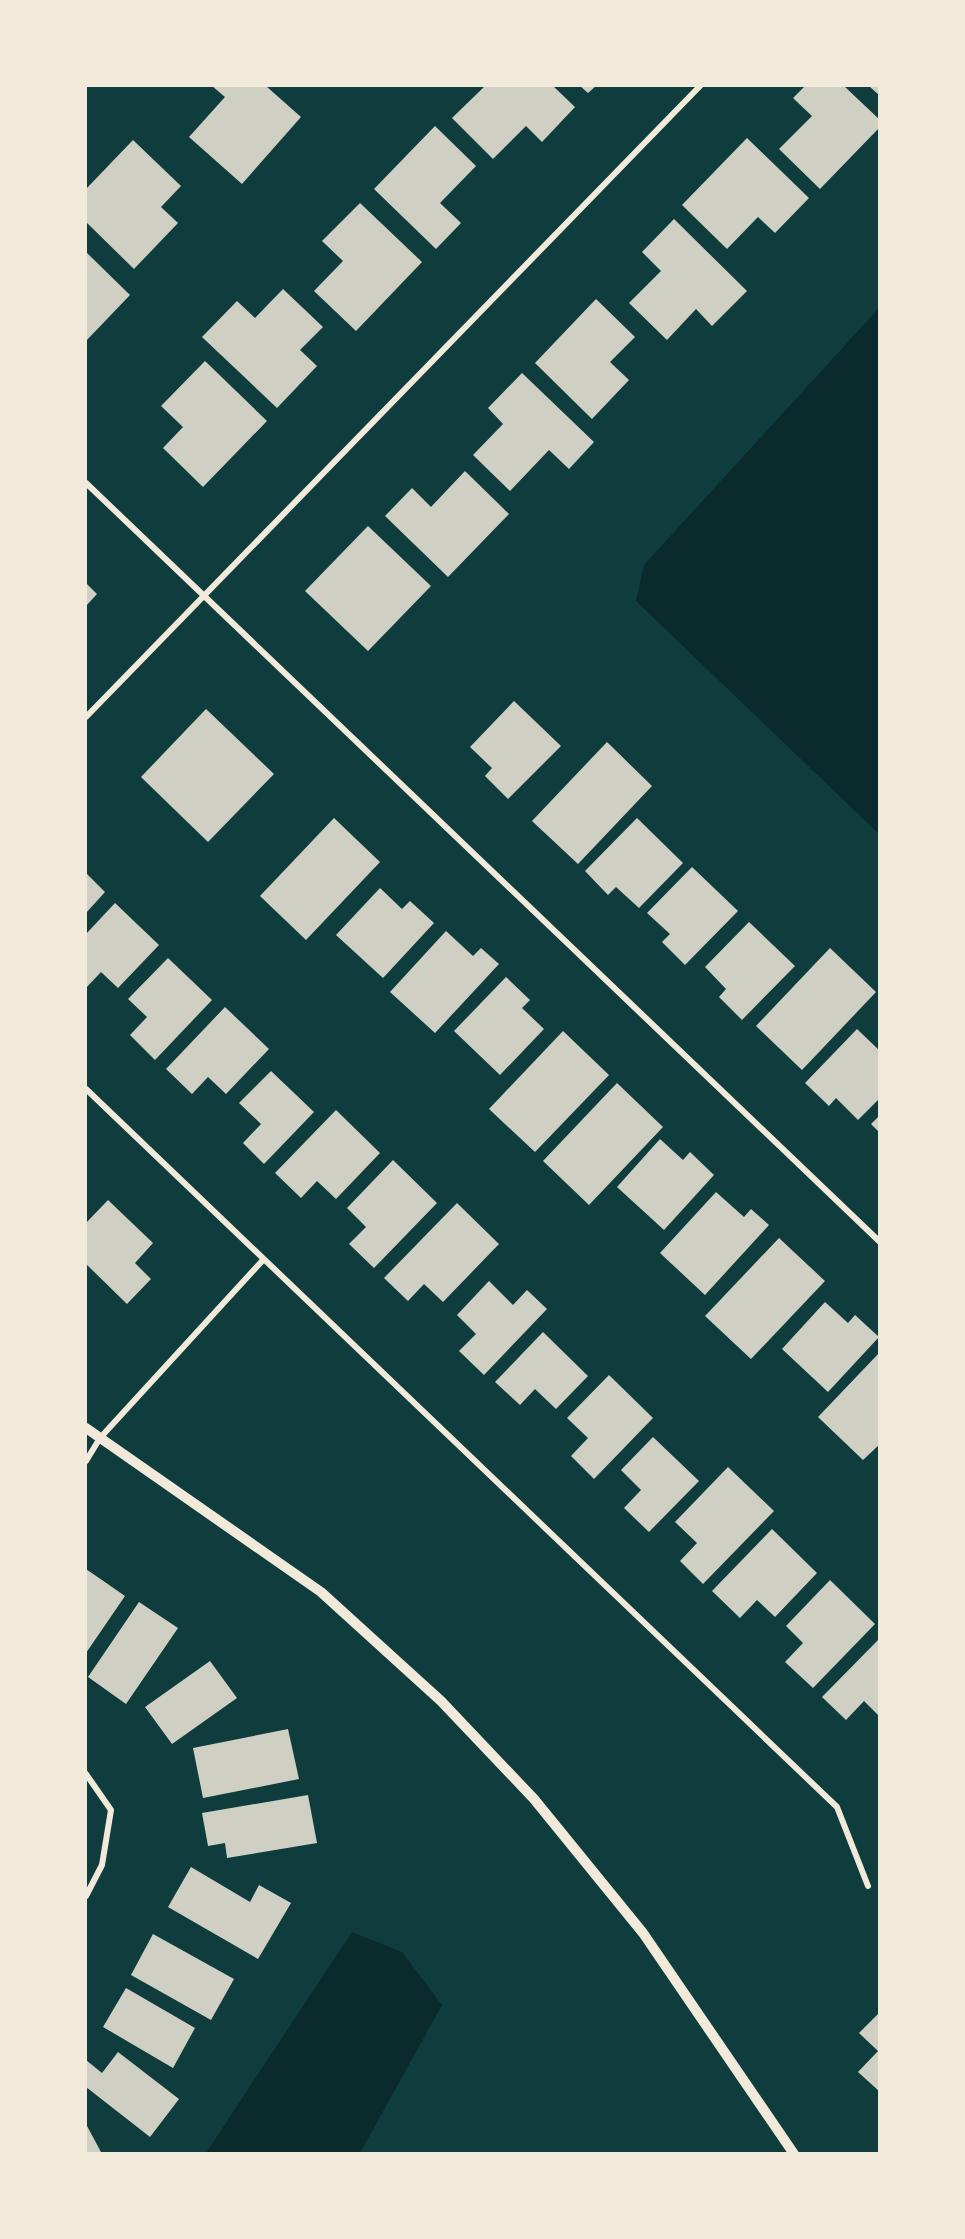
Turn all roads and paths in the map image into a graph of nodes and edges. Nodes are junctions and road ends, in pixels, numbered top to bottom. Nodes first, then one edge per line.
1 (700, 86) edge
2 (86, 483) edge
3 (203, 596) junction
4 (86, 717) edge
5 (86, 1089) edge
6 (879, 1242) edge
7 (263, 1260) junction
8 (86, 1428) edge
9 (100, 1438) junction
10 (86, 1461) edge
11 (86, 1774) edge
12 (868, 1886) dead end
13 (86, 1896) edge
14 (794, 2154) edge

1 - 3 street
2 - 3 street
3 - 4 street
3 - 6 street
5 - 7 street
7 - 9 street
7 - 12 street
8 - 9 street
9 - 10 street
9 - 14 street
11 - 13 street

